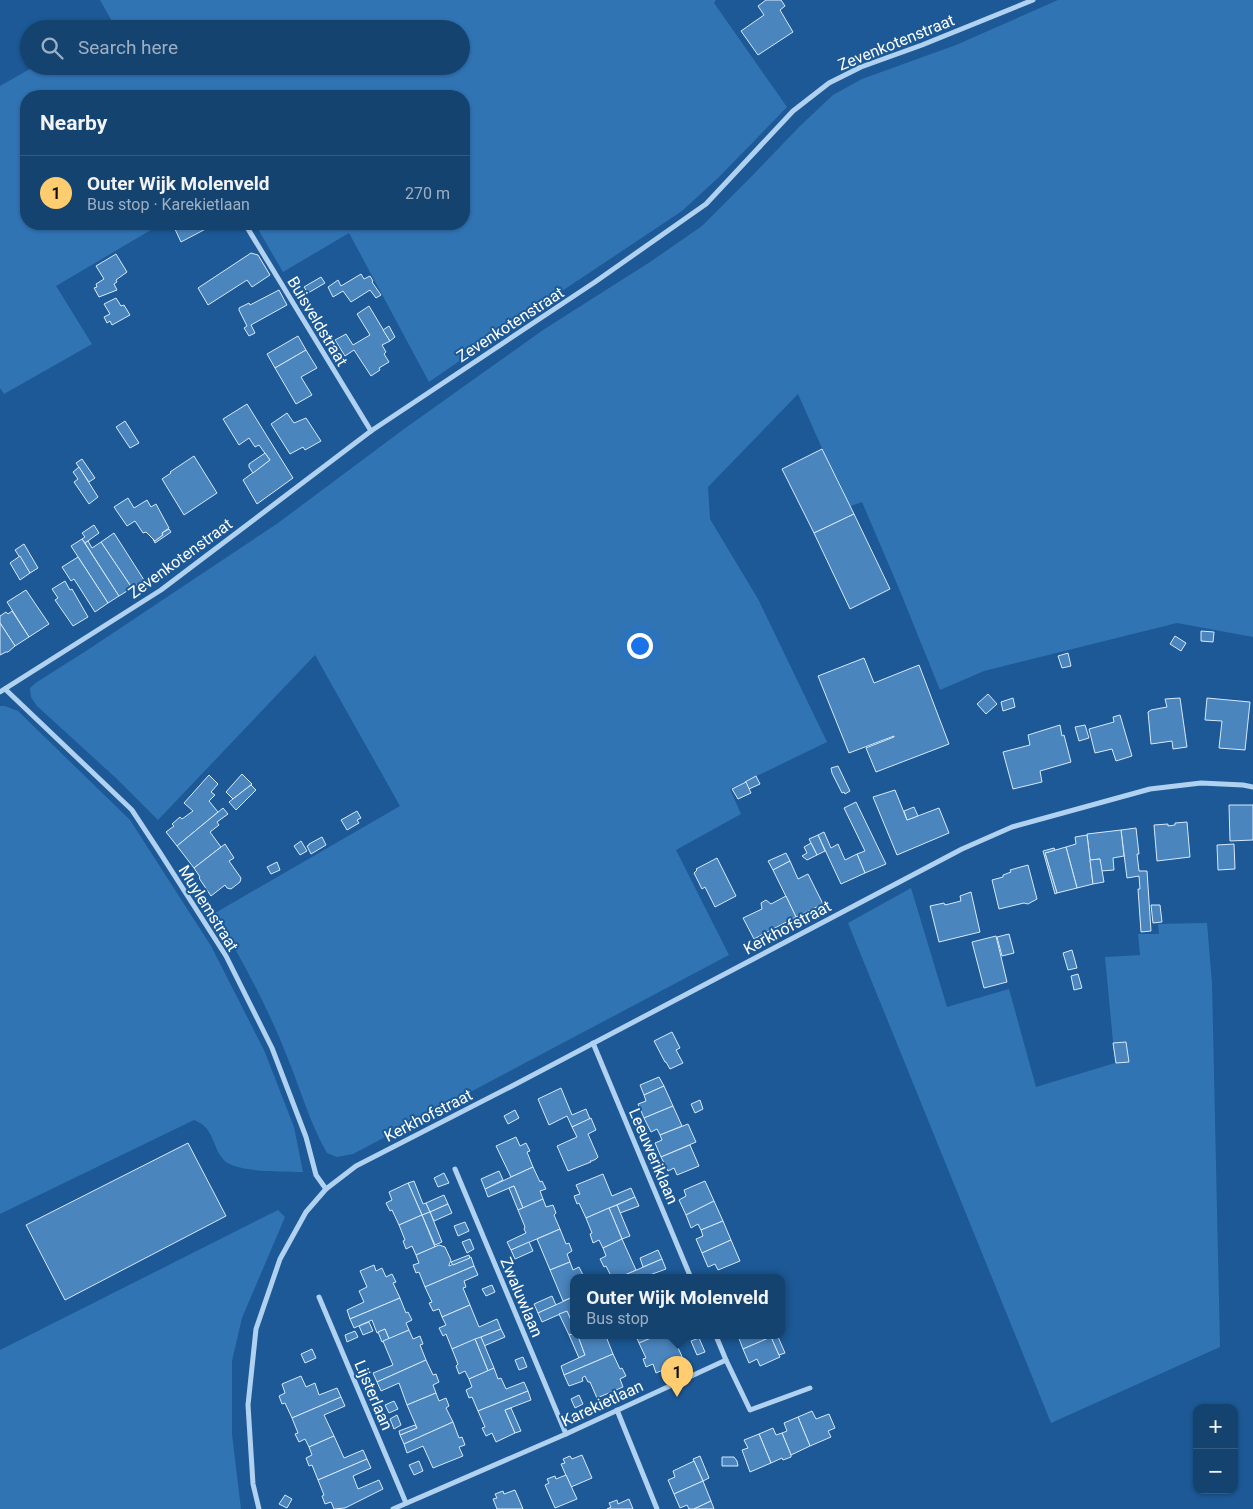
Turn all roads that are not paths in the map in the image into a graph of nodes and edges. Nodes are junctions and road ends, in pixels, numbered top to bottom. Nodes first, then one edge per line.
1 (1033, 0) edge
2 (249, 230) edge
3 (371, 431) junction
4 (3, 691) edge
5 (1253, 787) edge
6 (593, 1043) junction
7 (455, 1169) dead end
8 (326, 1189) junction
9 (690, 1274) edge
10 (319, 1298) dead end
11 (717, 1339) edge
12 (726, 1360) junction
13 (810, 1388) dead end
14 (617, 1410) junction
15 (566, 1434) junction
16 (406, 1503) junction
17 (259, 1509) edge
18 (393, 1509) edge
19 (657, 1509) edge

1 - 3 street, Zevenkotenstraat
2 - 3 street, Buisveldstraat
3 - 4 street, Zevenkotenstraat
4 - 8 street, Muylemstraat
5 - 6 street, Kerkhofstraat
6 - 8 street, Kerkhofstraat
6 - 9 street, Leeuweriklaan
7 - 15 street, Zwaluwlaan
8 - 17 street, Kerkhofstraat
10 - 16 street, Lijsterlaan
11 - 12 street
12 - 13 street
12 - 14 street, Karekietlaan
14 - 15 street, Karekietlaan
14 - 19 street
15 - 16 street, Karekietlaan
16 - 18 street, Karekietlaan

